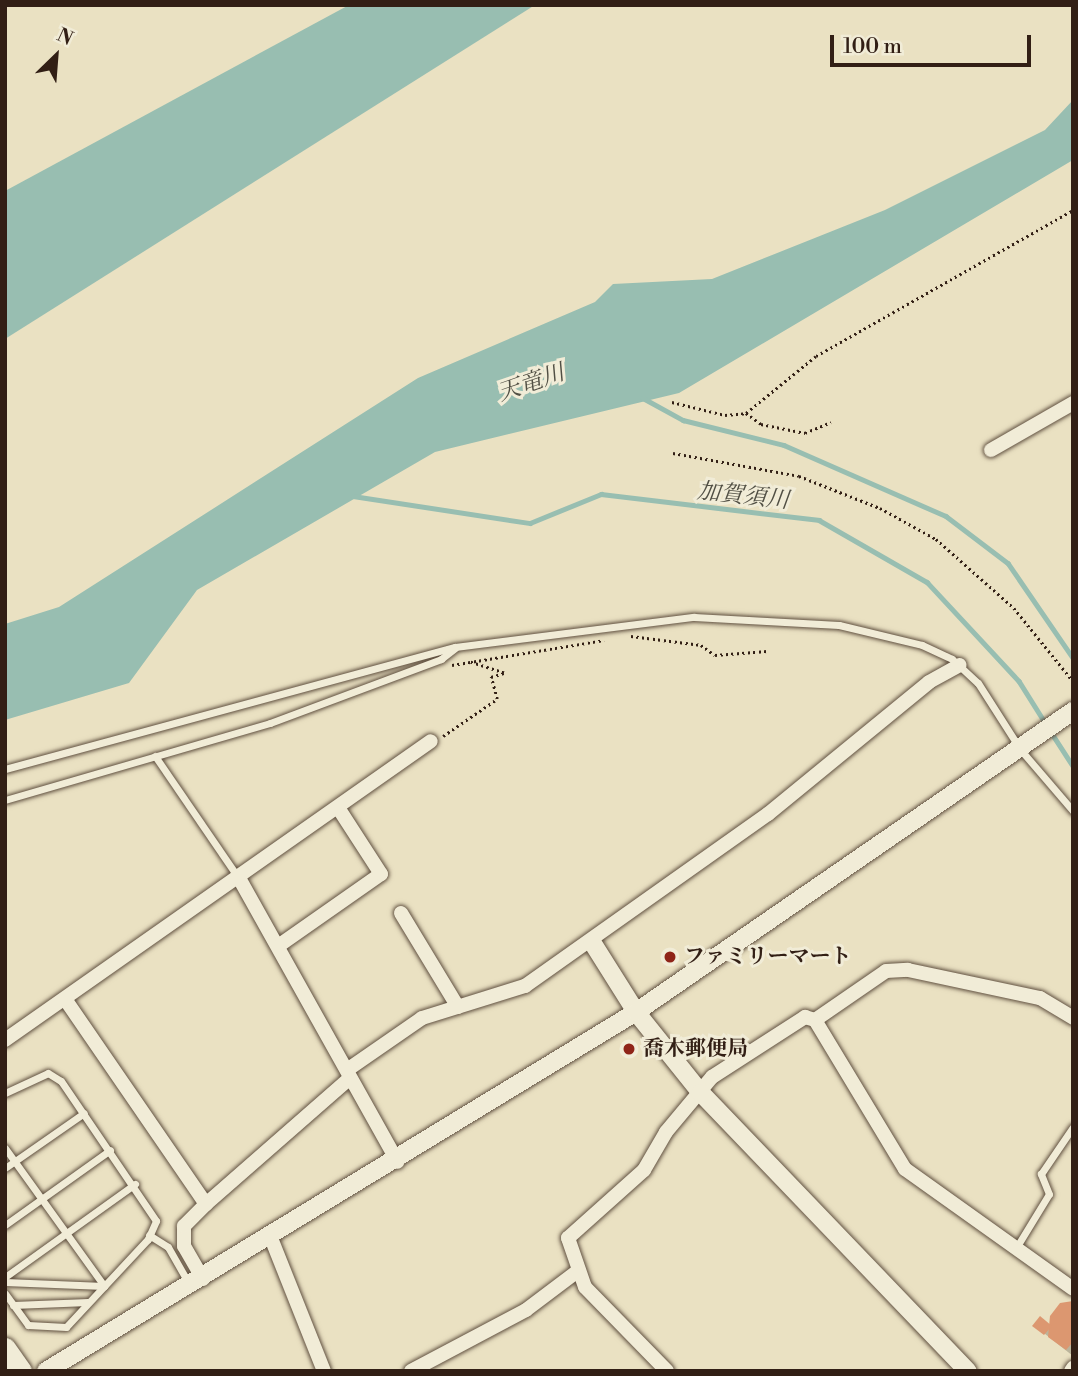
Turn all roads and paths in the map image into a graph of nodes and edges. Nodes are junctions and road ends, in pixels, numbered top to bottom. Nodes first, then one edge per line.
1 (1073, 209) edge
2 (672, 402) dead end
3 (1073, 403) edge
4 (746, 413) junction
5 (831, 422) dead end
6 (991, 450) dead end
7 (673, 453) dead end
8 (455, 647) junction
9 (766, 651) dead end
10 (467, 662) junction
11 (960, 665) junction
12 (442, 667) dead end
13 (1073, 681) edge
14 (1073, 711) edge
15 (431, 741) joint
16 (1024, 748) junction
17 (155, 756) junction
18 (5, 769) edge
19 (5, 800) edge
20 (339, 809) junction
21 (1073, 811) edge
22 (239, 878) junction
23 (401, 913) dead end
24 (592, 942) junction
25 (281, 944) junction
26 (65, 999) junction
27 (458, 1007) junction
28 (636, 1012) junction
29 (1073, 1018) edge
30 (816, 1020) junction
31 (5, 1040) edge
32 (348, 1074) junction
33 (5, 1093) edge
34 (701, 1093) junction
35 (84, 1113) junction
36 (1073, 1127) edge
37 (5, 1148) edge
38 (110, 1150) junction
39 (15, 1161) junction
40 (398, 1162) junction
41 (5, 1168) edge
42 (135, 1184) junction
43 (41, 1199) junction
44 (206, 1204) junction
45 (5, 1225) edge
46 (66, 1233) junction
47 (149, 1235) junction
48 (271, 1238) junction
49 (1016, 1248) junction
50 (579, 1270) junction
51 (5, 1277) edge
52 (5, 1283) edge
53 (197, 1283) junction
54 (104, 1286) junction
55 (1073, 1289) edge
56 (5, 1293) edge
57 (88, 1302) junction
58 (13, 1305) junction
59 (5, 1348) edge
60 (21, 1371) edge
61 (46, 1371) edge
62 (324, 1371) edge
63 (411, 1371) edge
64 (667, 1371) edge
65 (968, 1371) edge

1 - 4 path
2 - 4 path
3 - 6 street
4 - 5 path
7 - 13 path
8 - 11 lane
8 - 17 lane
8 - 18 lane
9 - 10 path
10 - 12 path
10 - 15 path
11 - 16 lane
11 - 24 street
14 - 16 street
15 - 20 street
16 - 21 lane
16 - 28 street
17 - 19 lane
17 - 22 lane
20 - 22 street
20 - 25 street
22 - 25 street
22 - 26 street
23 - 27 street
24 - 27 street
24 - 28 street
25 - 32 street
26 - 31 street
26 - 44 street
27 - 32 street
28 - 34 street
28 - 40 street
29 - 30 street
30 - 34 street
30 - 49 street
32 - 40 street
32 - 44 street
33 - 35 lane
34 - 50 street
34 - 65 street
35 - 38 lane
35 - 39 lane
36 - 49 lane
37 - 39 lane
38 - 42 lane
38 - 43 lane
39 - 41 lane
39 - 43 lane
40 - 48 street
42 - 46 lane
42 - 47 lane
43 - 45 lane
43 - 46 lane
44 - 53 street
46 - 51 lane
46 - 54 lane
47 - 53 lane
47 - 54 lane
48 - 53 street
48 - 62 street
49 - 55 street
50 - 63 street
50 - 64 street
52 - 54 lane
53 - 61 street
54 - 57 lane
56 - 58 lane
57 - 58 lane
57 - 58 lane
59 - 60 main road

